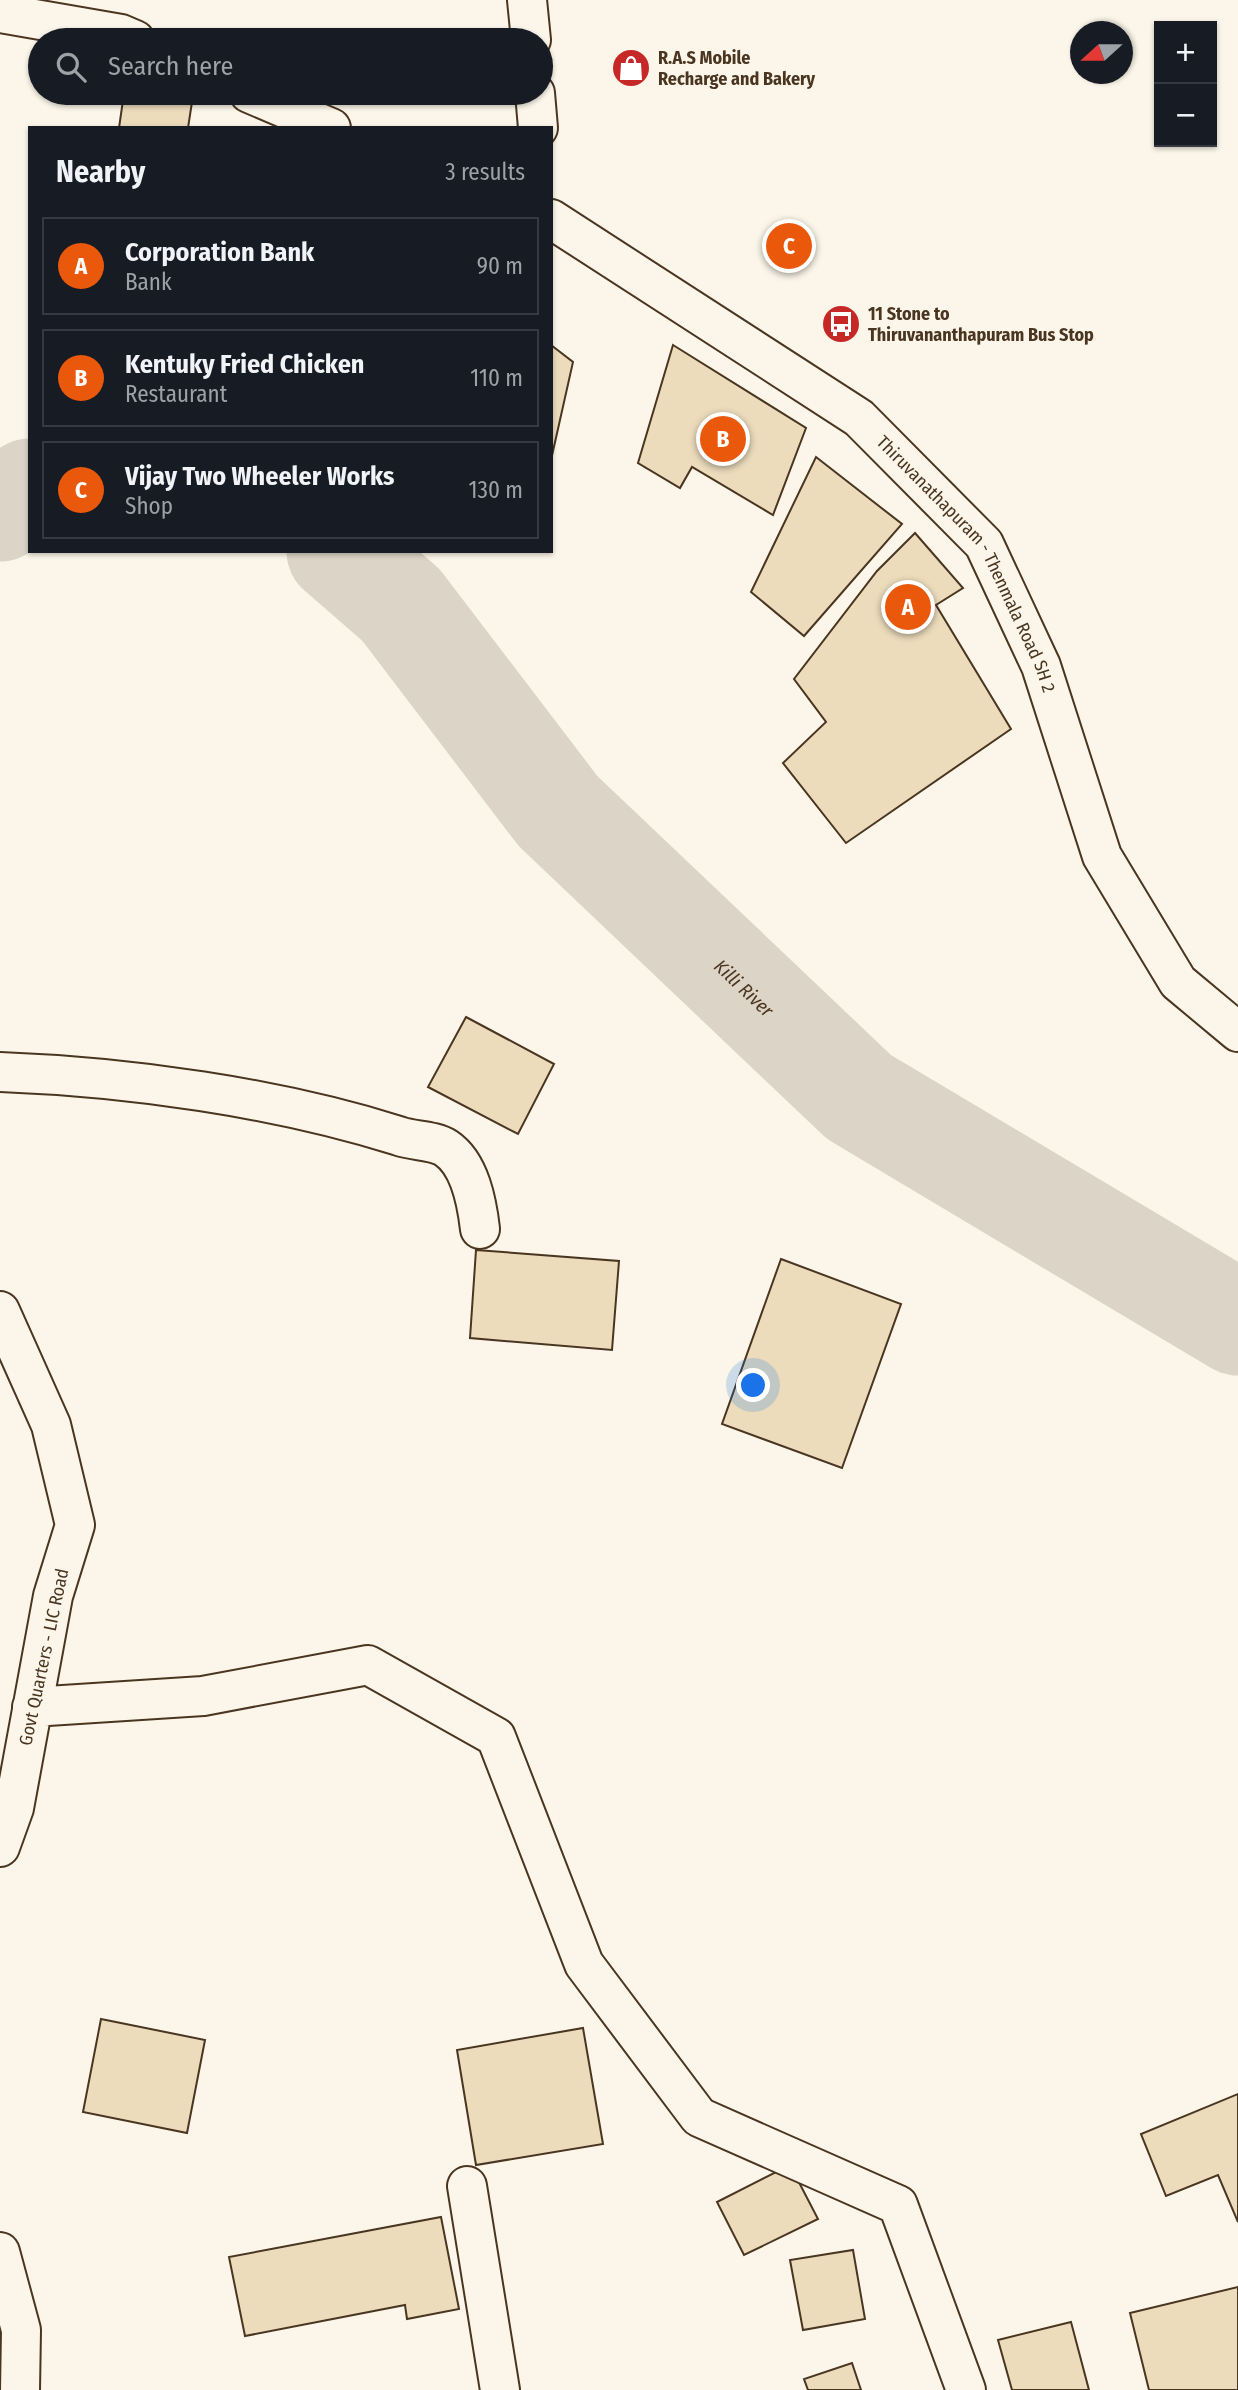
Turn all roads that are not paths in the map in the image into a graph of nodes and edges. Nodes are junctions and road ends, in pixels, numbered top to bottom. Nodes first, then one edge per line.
1 (527, 0) edge
2 (0, 13) edge
3 (86, 28) edge
4 (530, 28) edge
5 (277, 105) edge
6 (536, 105) edge
7 (326, 126) edge
8 (538, 126) edge
9 (553, 220) edge
10 (1238, 1032) edge
11 (0, 1072) edge
12 (480, 1229) dead end
13 (0, 1311) edge
14 (32, 1707) junction
15 (0, 1847) edge
16 (467, 2186) dead end
17 (0, 2252) edge
18 (20, 2390) edge
19 (500, 2390) edge
20 (966, 2390) edge

1 - 4 street
2 - 3 street
5 - 7 street
6 - 8 street
9 - 10 street, Thiruvanathapuram - Thenmala Road SH 2
11 - 12 street
13 - 14 street, Govt Quarters - LIC Road
14 - 15 street, Govt Quarters - LIC Road
14 - 20 street
16 - 19 street
17 - 18 street

